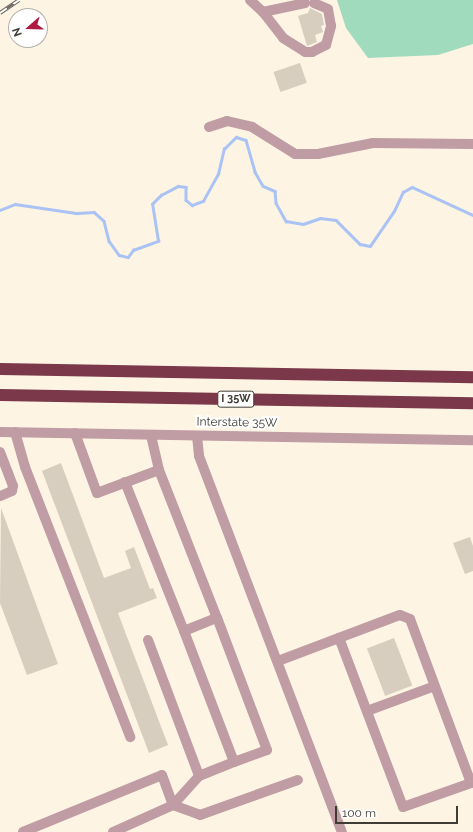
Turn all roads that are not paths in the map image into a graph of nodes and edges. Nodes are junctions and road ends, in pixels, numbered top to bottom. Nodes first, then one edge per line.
1 (250, 0) edge
2 (263, 12) junction
3 (209, 128) dead end
4 (473, 144) edge
5 (0, 369) edge
6 (473, 377) edge
7 (0, 395) edge
8 (473, 403) edge
9 (0, 432) edge
10 (15, 432) junction
11 (76, 433) junction
12 (151, 435) junction
13 (197, 436) junction
14 (473, 440) edge
15 (0, 452) edge
16 (159, 470) junction
17 (125, 482) junction
18 (0, 496) edge
19 (218, 618) junction
20 (184, 631) junction
21 (339, 638) junction
22 (148, 640) dead end
23 (278, 661) junction
24 (435, 686) junction
25 (367, 711) junction
26 (130, 737) dead end
27 (234, 762) junction
28 (199, 776) junction
29 (298, 780) dead end
30 (173, 805) junction
31 (23, 832) edge
32 (113, 832) edge
33 (342, 832) edge

1 - 2 street
2 - 2 street
3 - 4 street
5 - 6 highway, I 35W
7 - 8 highway, I 35W
9 - 10 street, Interstate 35W
10 - 11 street, Interstate 35W
10 - 26 street
11 - 12 street, Interstate 35W
11 - 17 street
12 - 13 street, Interstate 35W
12 - 16 street
13 - 14 street, Interstate 35W
13 - 23 street
15 - 18 street
16 - 17 street
16 - 19 street
17 - 20 street
19 - 20 street
19 - 27 street
20 - 27 street
21 - 23 street
21 - 24 street
21 - 25 street
22 - 28 street
23 - 33 street
24 - 25 street
24 - 25 street
27 - 28 street
28 - 30 street
29 - 30 street
30 - 31 street
30 - 32 street

